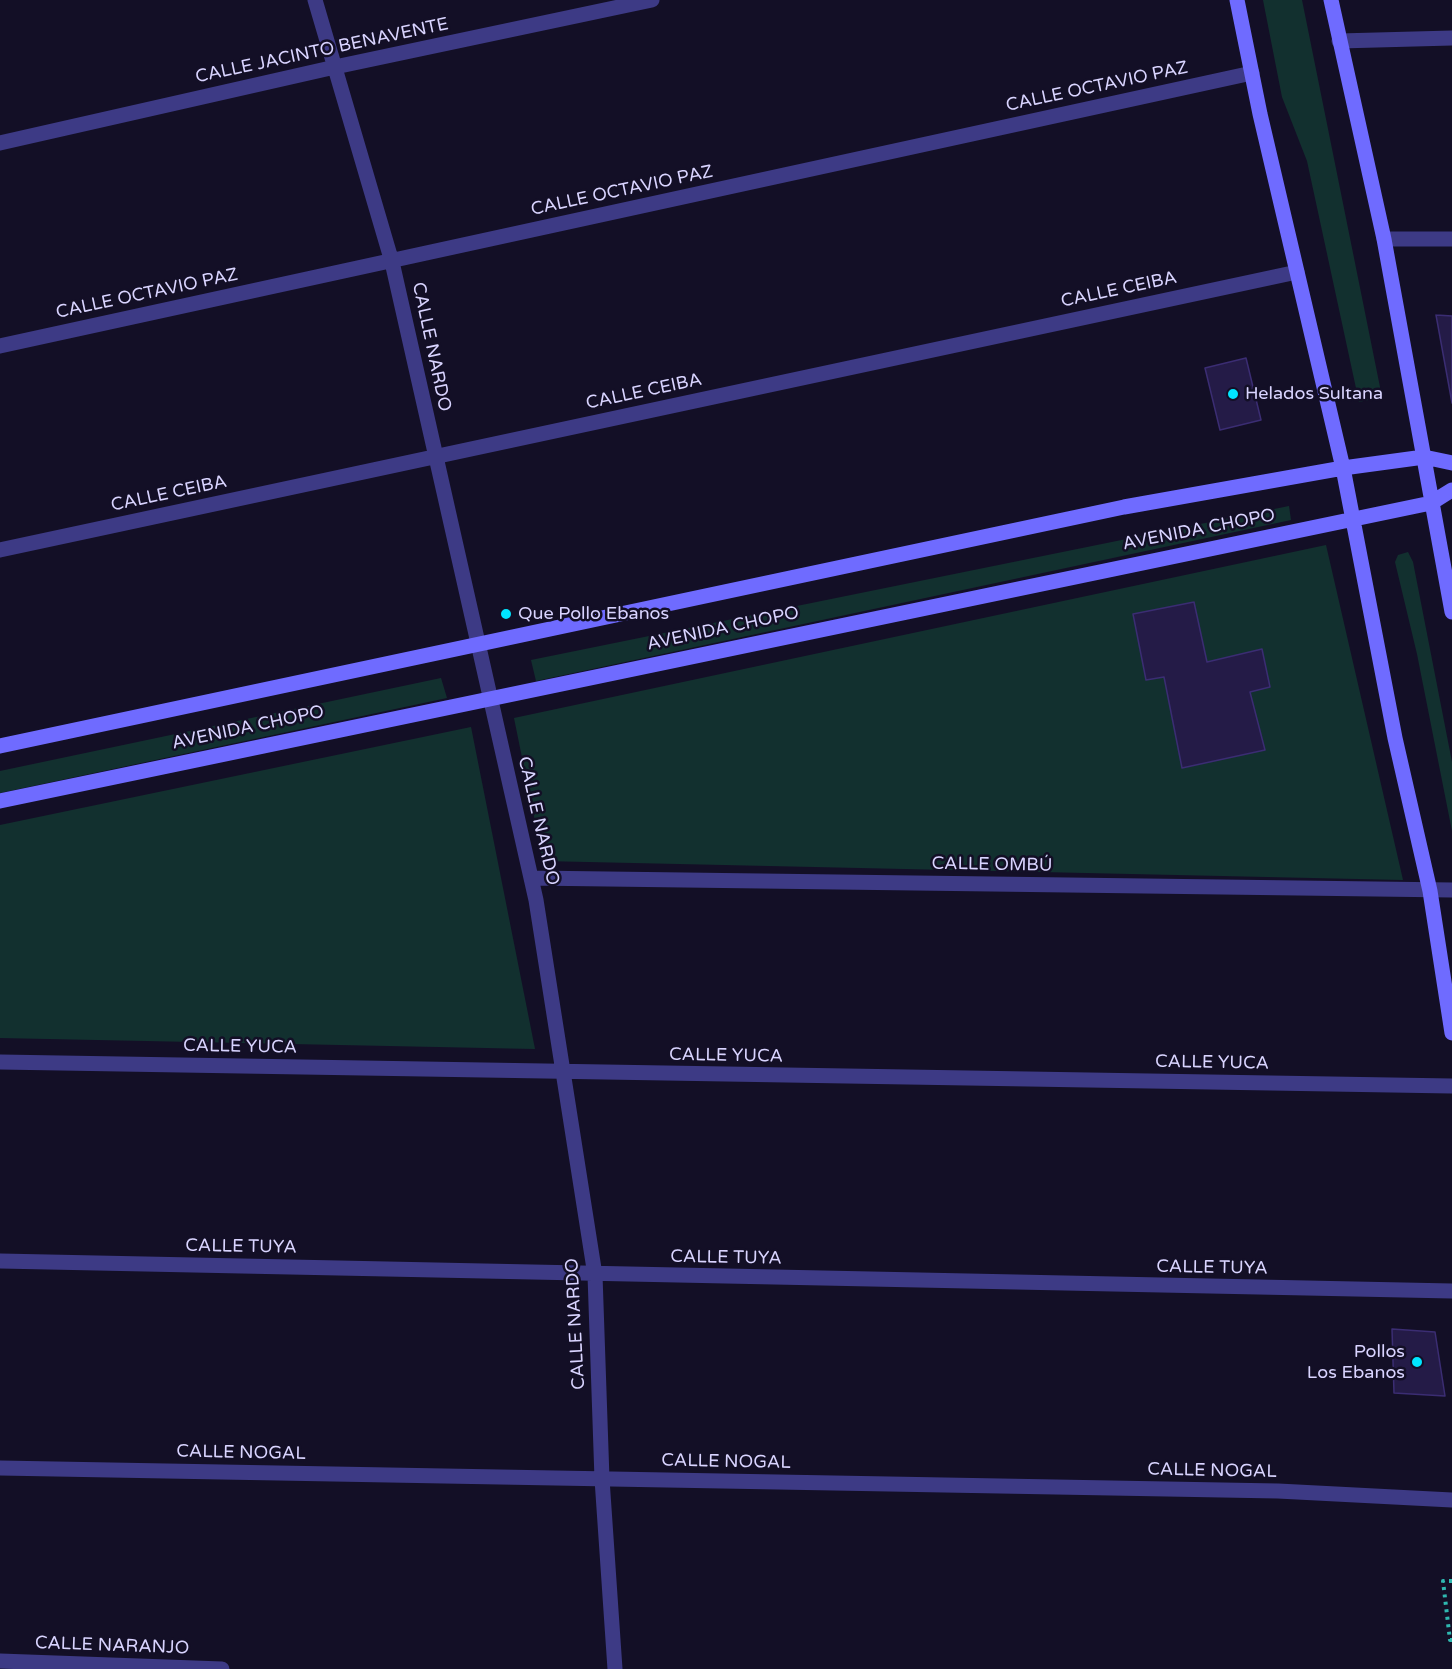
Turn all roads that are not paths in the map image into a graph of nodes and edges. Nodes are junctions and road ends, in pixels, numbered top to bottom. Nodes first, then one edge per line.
1 (315, 0) edge
2 (652, 0) edge
3 (1237, 0) edge
4 (1331, 0) edge
5 (1452, 38) edge
6 (1339, 40) junction
7 (335, 67) junction
8 (1252, 73) junction
9 (0, 143) edge
10 (1384, 239) junction
11 (1452, 239) edge
12 (392, 262) junction
13 (1297, 272) junction
14 (0, 346) edge
15 (434, 457) junction
16 (1425, 457) junction
17 (1452, 463) edge
18 (1343, 468) junction
19 (1452, 490) edge
20 (1431, 503) junction
21 (1354, 519) junction
22 (0, 550) edge
23 (1452, 612) edge
24 (478, 644) junction
25 (490, 697) junction
26 (0, 746) edge
27 (0, 801) edge
28 (531, 878) junction
29 (1452, 890) edge
30 (1430, 891) junction
31 (1452, 1033) edge
32 (0, 1062) edge
33 (563, 1073) junction
34 (1452, 1086) edge
35 (0, 1261) edge
36 (595, 1275) junction
37 (1452, 1291) edge
38 (0, 1468) edge
39 (602, 1479) junction
40 (1452, 1500) edge
41 (0, 1661) edge
42 (222, 1669) edge
43 (615, 1669) edge

1 - 7 street, CALLE NARDO
2 - 7 street, CALLE JACINTO BENAVENTE
3 - 8 street
4 - 6 street
5 - 6 street
6 - 10 street
7 - 9 street, CALLE JACINTO BENAVENTE
7 - 12 street, CALLE NARDO
8 - 12 street, CALLE OCTAVIO PAZ
8 - 13 street
10 - 11 street
10 - 16 street
12 - 14 street, CALLE OCTAVIO PAZ
12 - 15 street, CALLE NARDO
13 - 15 street, CALLE CEIBA
13 - 18 street
15 - 22 street, CALLE CEIBA
15 - 24 street, CALLE NARDO
16 - 17 street, AVENIDA CHOPO
16 - 18 street, AVENIDA CHOPO
16 - 20 street
18 - 21 street
18 - 24 street, AVENIDA CHOPO
19 - 20 street, AVENIDA CHOPO
20 - 21 street, AVENIDA CHOPO
20 - 23 street
21 - 25 street, AVENIDA CHOPO
21 - 30 street
24 - 25 street, CALLE NARDO
24 - 26 street, AVENIDA CHOPO
25 - 27 street, AVENIDA CHOPO
25 - 28 street, CALLE NARDO
28 - 30 street, CALLE OMBÚ
28 - 33 street, CALLE NARDO
29 - 30 street, CALLE OMBÚ
30 - 31 street
32 - 33 street, CALLE YUCA
33 - 34 street, CALLE YUCA
33 - 36 street, CALLE NARDO
35 - 36 street, CALLE TUYA
36 - 37 street, CALLE TUYA
36 - 39 street, CALLE NARDO
38 - 39 street, CALLE NOGAL
39 - 40 street, CALLE NOGAL
39 - 43 street, CALLE NARDO
41 - 42 street, CALLE NARANJO

